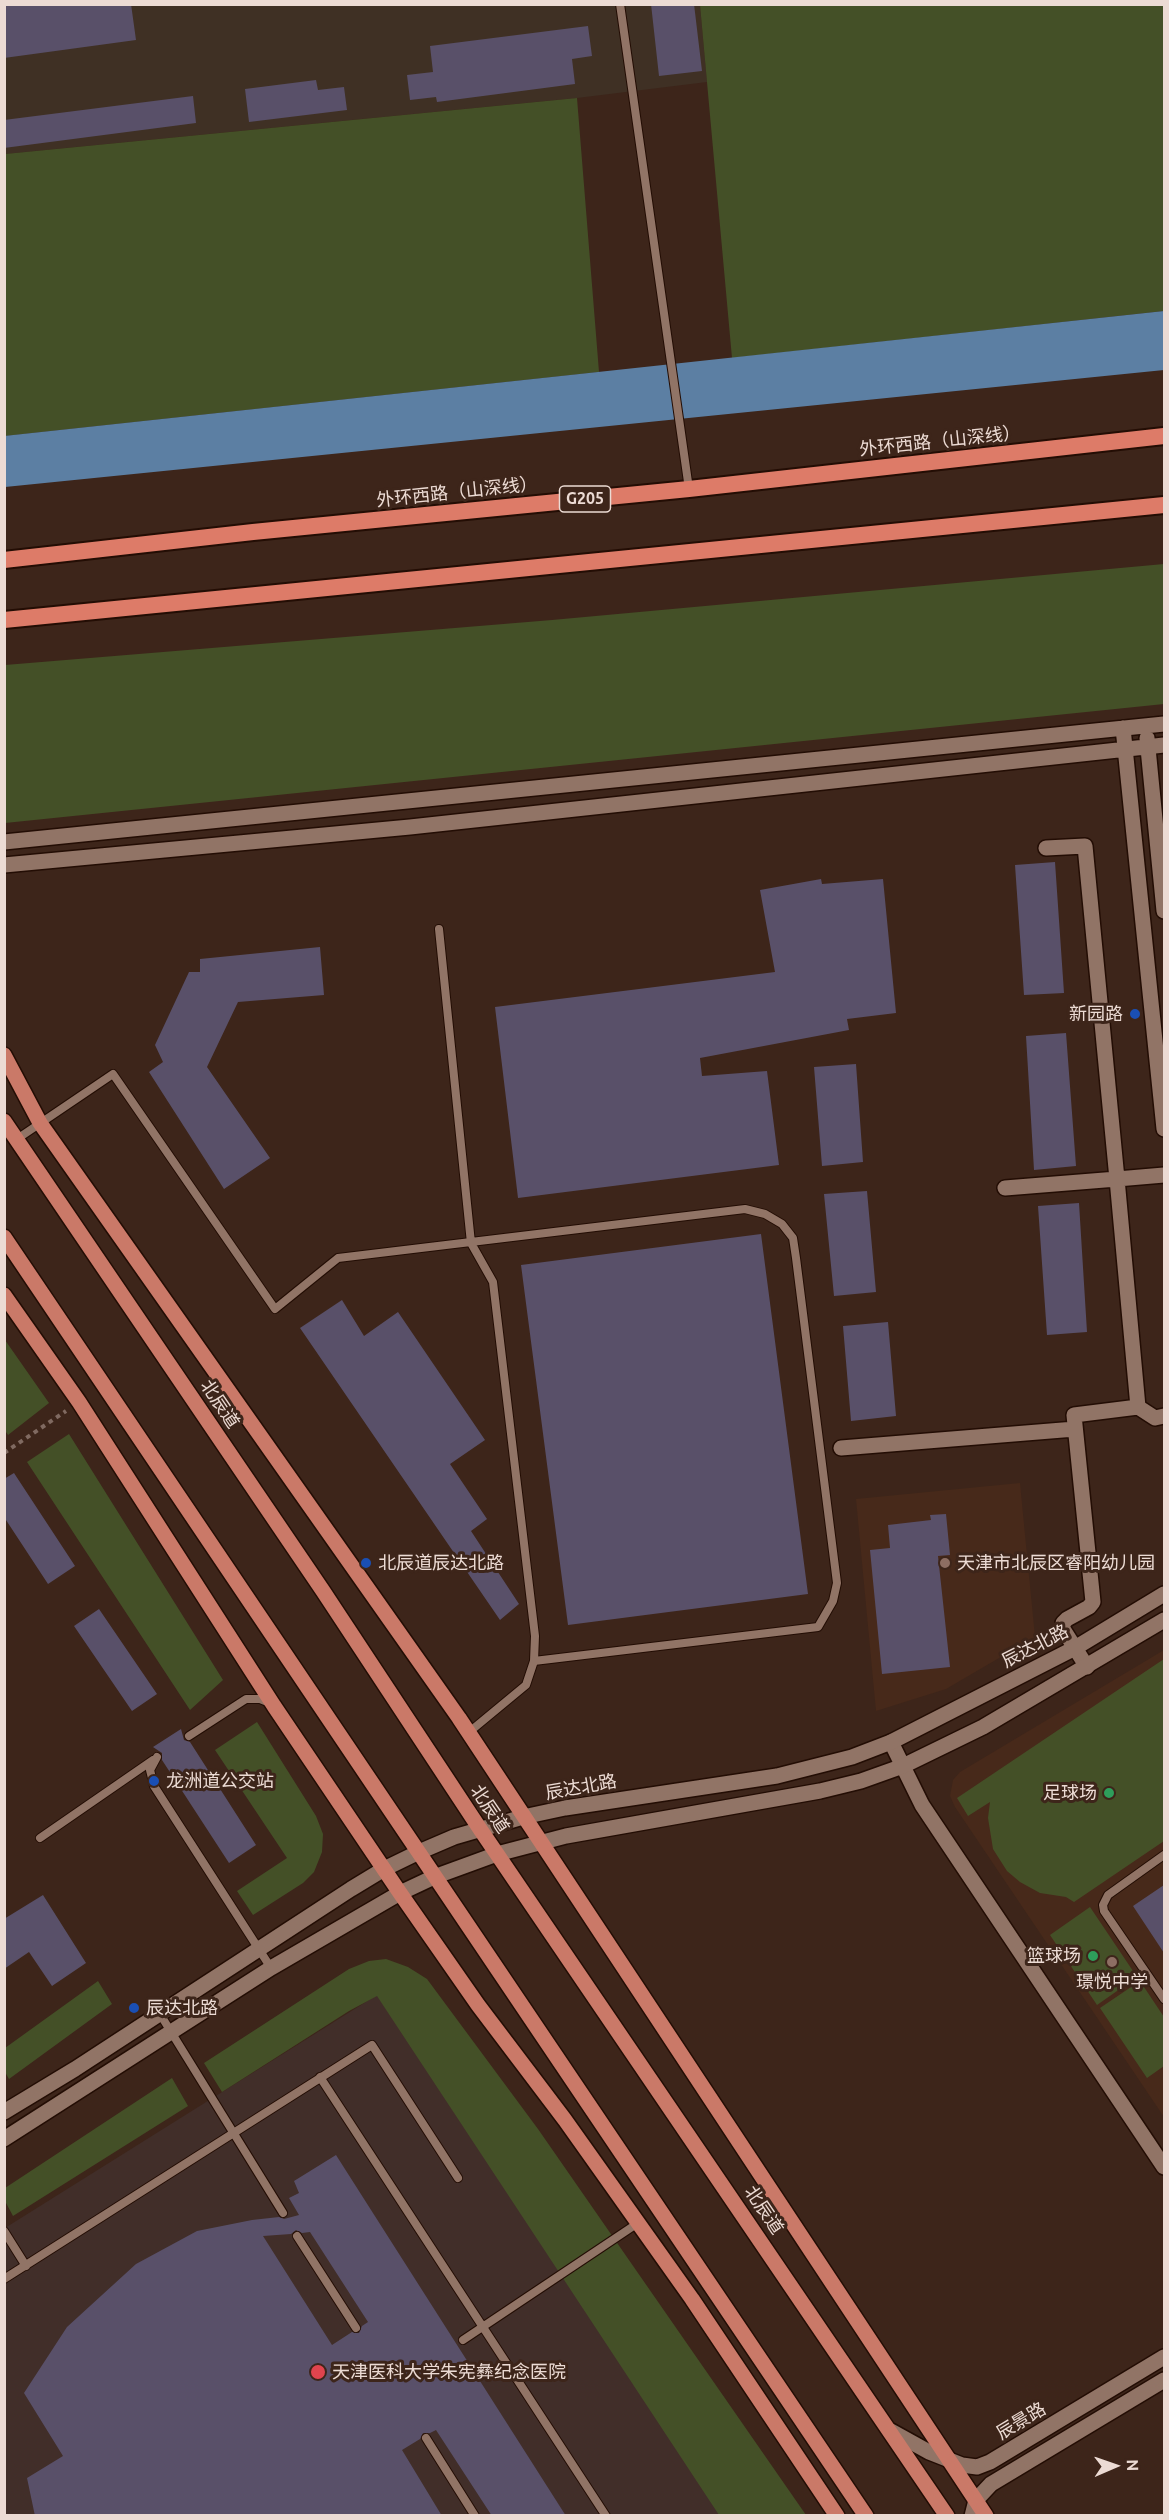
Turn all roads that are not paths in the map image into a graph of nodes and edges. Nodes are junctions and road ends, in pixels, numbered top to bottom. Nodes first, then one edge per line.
1 (620, 4) edge
2 (1164, 436) edge
3 (689, 489) junction
4 (1164, 505) edge
5 (4, 560) edge
6 (4, 620) edge
7 (1164, 724) edge
8 (1146, 725) junction
9 (1123, 728) junction
10 (1164, 745) edge
11 (1148, 747) junction
12 (1125, 750) junction
13 (4, 842) edge
14 (1046, 848) dead end
15 (4, 865) edge
16 (1164, 911) edge
17 (439, 929) dead end
18 (4, 1055) edge
19 (4, 1121) edge
20 (40, 1123) junction
21 (1164, 1129) edge
22 (17, 1139) junction
23 (1164, 1175) edge
24 (1117, 1179) junction
25 (1005, 1188) dead end
26 (4, 1237) edge
27 (471, 1243) junction
28 (4, 1295) edge
29 (1138, 1407) junction
30 (1164, 1416) edge
31 (1075, 1429) junction
32 (841, 1448) dead end
33 (1164, 1594) edge
34 (1164, 1620) edge
35 (1075, 1648) junction
36 (534, 1661) junction
37 (1087, 1667) junction
38 (274, 1706) junction
39 (468, 1733) junction
40 (189, 1736) dead end
41 (891, 1742) junction
42 (903, 1766) junction
43 (523, 1817) junction
44 (480, 1829) junction
45 (40, 1838) dead end
46 (540, 1842) junction
47 (419, 1852) junction
48 (497, 1854) junction
49 (1164, 1855) edge
50 (384, 1869) junction
51 (434, 1877) junction
52 (400, 1893) junction
53 (260, 1950) junction
54 (271, 1968) junction
55 (1164, 1999) edge
56 (160, 2014) junction
57 (171, 2031) junction
58 (320, 2077) junction
59 (4, 2112) edge
60 (232, 2133) junction
61 (4, 2139) edge
62 (1164, 2167) edge
63 (458, 2178) dead end
64 (283, 2213) dead end
65 (638, 2223) junction
66 (4, 2231) edge
67 (297, 2236) dead end
68 (26, 2266) junction
69 (4, 2279) edge
70 (483, 2326) junction
71 (356, 2328) dead end
72 (464, 2340) dead end
73 (1164, 2357) edge
74 (1164, 2380) edge
75 (891, 2431) junction
76 (426, 2438) dead end
77 (949, 2460) junction
78 (976, 2500) junction
79 (475, 2516) edge
80 (606, 2516) edge
81 (837, 2516) edge
82 (866, 2516) edge
83 (947, 2516) edge
84 (972, 2516) edge
85 (986, 2516) edge

1 - 3 lane
2 - 3 highway, 外环西路（山深线） / G205
3 - 5 highway, 外环西路（山深线） / G205
4 - 6 highway
7 - 8 street
8 - 9 street
8 - 11 street
9 - 12 street
9 - 13 street
10 - 11 street
11 - 12 street
11 - 16 street
12 - 15 street
12 - 21 street
14 - 24 street
17 - 27 lane
18 - 20 main road
19 - 22 main road, 北辰道
20 - 22 lane
20 - 27 lane
20 - 39 main road
22 - 44 main road, 北辰道
23 - 24 street
24 - 25 street
24 - 29 street
26 - 47 main road
27 - 36 lane
27 - 36 lane
28 - 38 main road
29 - 30 street
29 - 31 street
31 - 32 street
31 - 35 street
33 - 35 street, 辰达北路
34 - 37 street
35 - 37 street
35 - 41 street, 辰达北路
36 - 39 lane
37 - 42 street
38 - 40 lane
38 - 50 main road
39 - 43 main road
41 - 42 street
41 - 43 street, 辰达北路
42 - 46 street
42 - 62 street
43 - 44 street, 辰达北路
43 - 46 main road
44 - 47 street, 辰达北路
44 - 48 main road, 北辰道
45 - 53 lane
46 - 48 street
46 - 77 main road
47 - 50 street, 辰达北路
47 - 51 main road
48 - 51 street
48 - 75 main road, 北辰道
49 - 55 lane
50 - 52 main road
50 - 53 street, 辰达北路
51 - 52 street
51 - 82 main road
52 - 54 street
52 - 65 main road
53 - 54 lane
53 - 56 street, 辰达北路
54 - 57 street
56 - 57 lane
56 - 59 street, 辰达北路
57 - 60 lane
57 - 61 street
58 - 60 lane
58 - 63 lane
58 - 70 lane
60 - 64 lane
60 - 68 lane
65 - 70 lane
65 - 81 main road
66 - 68 lane
67 - 71 lane
68 - 69 lane
70 - 72 lane
70 - 80 lane
73 - 77 street, 辰景路
74 - 78 street
75 - 77 street, 辰景路
75 - 83 main road, 北辰道
76 - 79 lane
77 - 78 main road
78 - 84 street
78 - 85 main road

